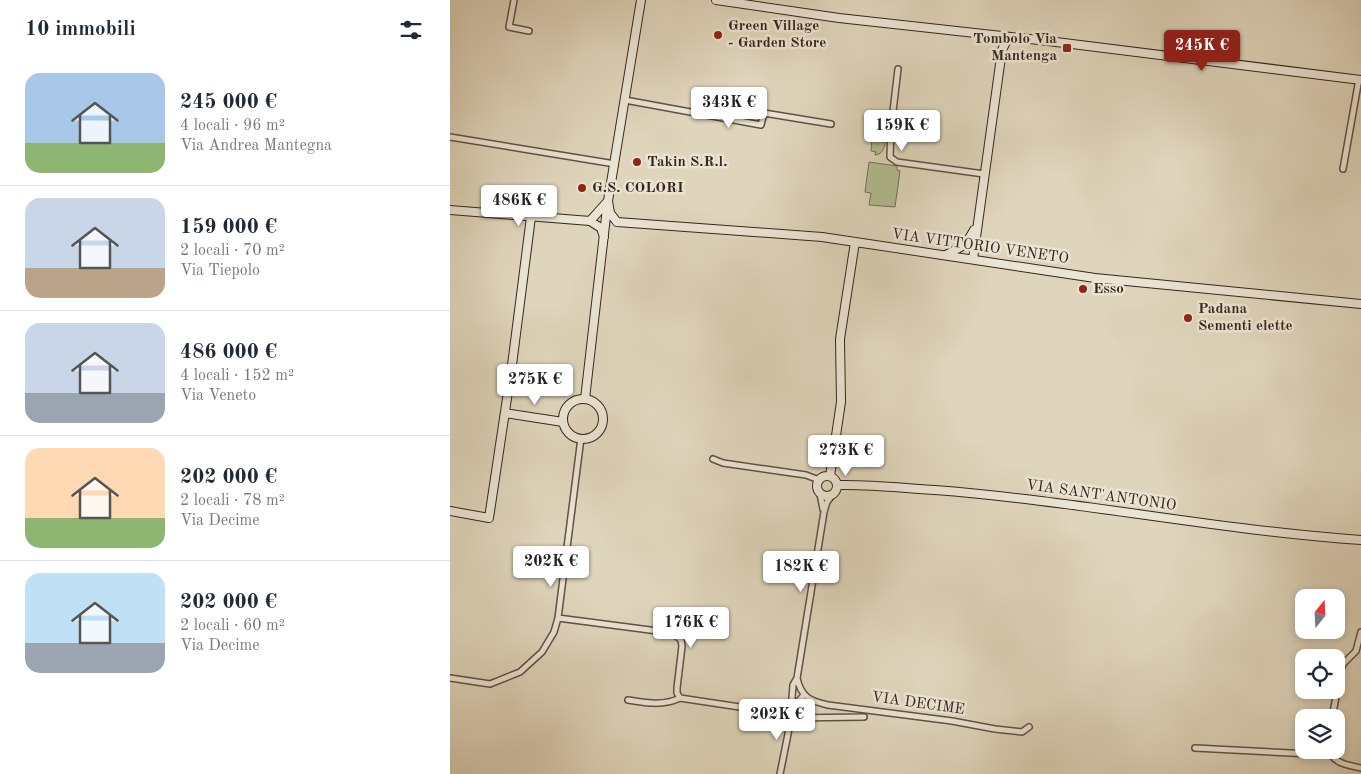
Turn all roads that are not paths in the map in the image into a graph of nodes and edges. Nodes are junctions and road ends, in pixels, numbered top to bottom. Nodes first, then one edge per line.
1 (514, 0) edge
2 (641, 0) edge
3 (716, 0) edge
4 (529, 31) dead end
5 (1003, 40) junction
6 (898, 69) dead end
7 (1360, 80) edge
8 (625, 100) junction
9 (831, 124) dead end
10 (450, 137) edge
11 (615, 164) junction
12 (1343, 169) dead end
13 (984, 174) junction
14 (608, 201) junction
15 (450, 210) edge
16 (531, 217) junction
17 (590, 221) junction
18 (617, 222) junction
19 (976, 226) junction
20 (605, 241) junction
21 (855, 242) junction
22 (966, 244) junction
23 (975, 247) junction
24 (946, 255) junction
25 (970, 259) junction
26 (988, 262) junction
27 (1361, 304) edge
28 (586, 399) junction
29 (505, 413) junction
30 (563, 422) junction
31 (580, 438) junction
32 (712, 459) dead end
33 (830, 476) junction
34 (819, 480) junction
35 (837, 485) junction
36 (820, 494) junction
37 (833, 494) junction
38 (450, 511) edge
39 (824, 512) junction
40 (1361, 540) edge
41 (558, 618) junction
42 (1361, 632) edge
43 (450, 678) edge
44 (797, 678) junction
45 (802, 694) junction
46 (680, 698) junction
47 (792, 698) junction
48 (628, 700) dead end
49 (1334, 709) edge
50 (791, 711) junction
51 (864, 717) dead end
52 (790, 721) junction
53 (1029, 727) dead end
54 (1195, 748) dead end
55 (1295, 751) edge
56 (1335, 759) edge
57 (1361, 768) edge
58 (780, 774) edge

1 - 4 street
2 - 8 street
3 - 5 street
5 - 7 street
5 - 13 street
6 - 13 street
7 - 12 street
8 - 9 street
8 - 11 street
10 - 11 street
11 - 14 street
13 - 19 street
14 - 17 street
14 - 18 street
14 - 20 street
15 - 16 street
16 - 17 street
16 - 29 street
17 - 20 street
18 - 20 street
18 - 21 street, VIA VITTORIO VENETO
19 - 22 street
19 - 23 street
20 - 28 street
21 - 24 street, VIA VITTORIO VENETO
21 - 33 street
22 - 24 street
22 - 25 street
23 - 25 street
23 - 26 street
24 - 25 street, VIA VITTORIO VENETO
25 - 26 street, VIA VITTORIO VENETO
26 - 27 street, VIA VITTORIO VENETO
28 - 30 street
28 - 31 street
29 - 30 street
29 - 38 street
30 - 31 street
31 - 41 street
32 - 34 street
33 - 34 street
33 - 35 street
34 - 36 street
35 - 37 street
35 - 40 street, VIA SANT'ANTONIO
36 - 37 street
36 - 39 street
37 - 39 street
39 - 44 street
41 - 43 street
41 - 46 street
42 - 49 street
44 - 45 street
44 - 47 street
45 - 47 street
45 - 50 street
45 - 53 street, VIA DECIME
46 - 48 street
46 - 52 street
47 - 50 street
50 - 52 street
51 - 52 street
52 - 58 street
54 - 55 street
56 - 57 street

